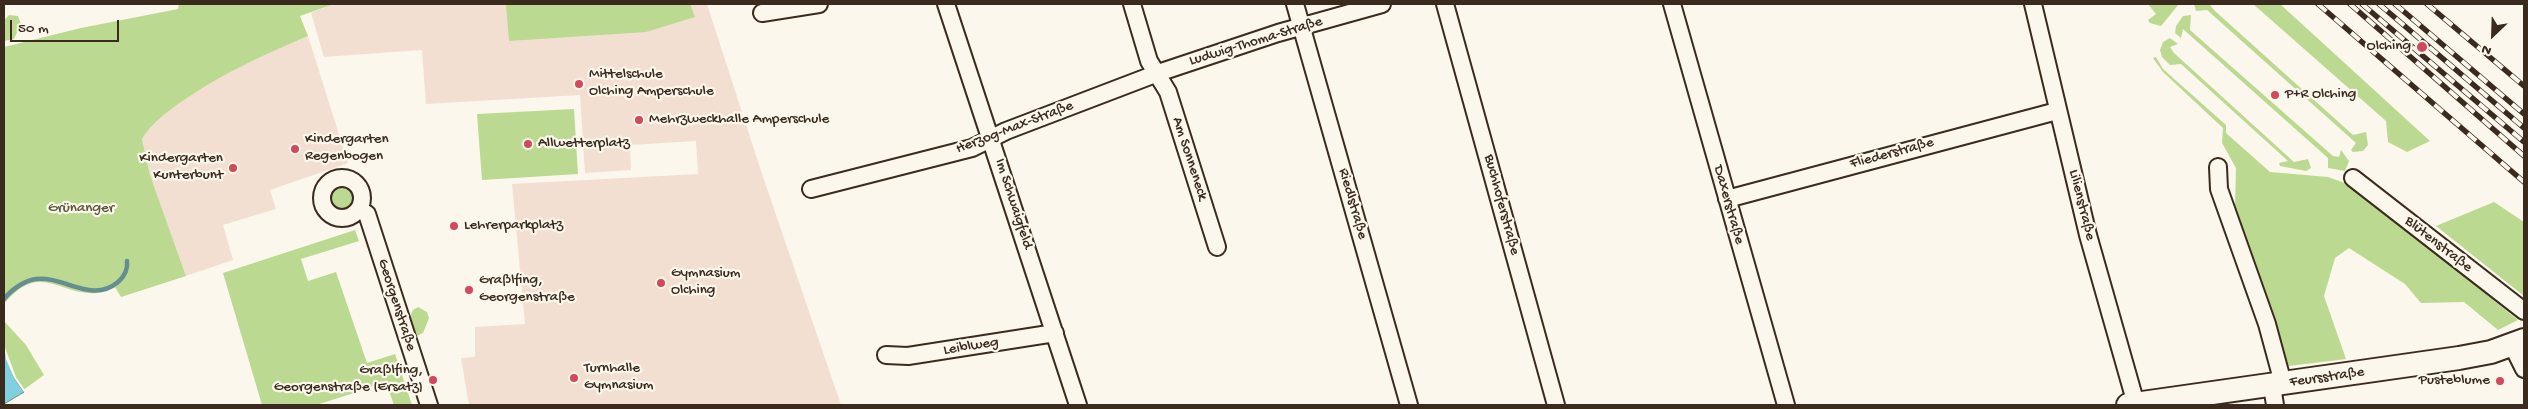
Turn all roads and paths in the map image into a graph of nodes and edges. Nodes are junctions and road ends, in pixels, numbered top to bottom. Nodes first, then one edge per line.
1 (819, 4) edge
2 (946, 4) edge
3 (1132, 4) edge
4 (1295, 4) edge
5 (1382, 4) edge
6 (1445, 4) edge
7 (1672, 4) edge
8 (2032, 4) edge
9 (762, 13) dead end
10 (1302, 26) junction
11 (1158, 73) junction
12 (2057, 111) junction
13 (992, 139) junction
14 (2218, 168) dead end
15 (2353, 178) dead end
16 (810, 189) dead end
17 (1727, 199) junction
18 (359, 209) dead end
19 (1217, 247) dead end
20 (2524, 311) edge
21 (1055, 333) junction
22 (2518, 342) edge
23 (886, 355) dead end
24 (2524, 369) edge
25 (2275, 388) edge
26 (429, 405) edge
27 (1078, 405) edge
28 (1409, 405) edge
29 (1556, 405) edge
30 (1786, 405) edge
31 (2132, 405) edge

1 - 9 street
2 - 13 street, Im Schwaigfeld
3 - 11 street, Am Sonneneck
4 - 10 street, Riedlstraße
5 - 10 street, Ludwig-Thoma-Straße
6 - 29 street, Buchhoferstraße
7 - 17 street, Daxerstraße
8 - 12 street, Lilienstraße
10 - 11 street, Ludwig-Thoma-Straße
10 - 28 street, Riedlstraße
11 - 13 street, Herzog-Max-Straße
11 - 19 street, Am Sonneneck
12 - 17 street, Fliederstraße
12 - 31 street, Lilienstraße
13 - 16 street, Herzog-Max-Straße
13 - 21 street, Im Schwaigfeld
14 - 25 street
15 - 20 street, Blütenstraße
17 - 30 street, Daxerstraße
18 - 26 street, Georgenstraße
21 - 23 street, Leiblweg
21 - 27 street, Im Schwaigfeld
22 - 24 street
22 - 25 street, Feursstraße
25 - 31 street, Feursstraße

